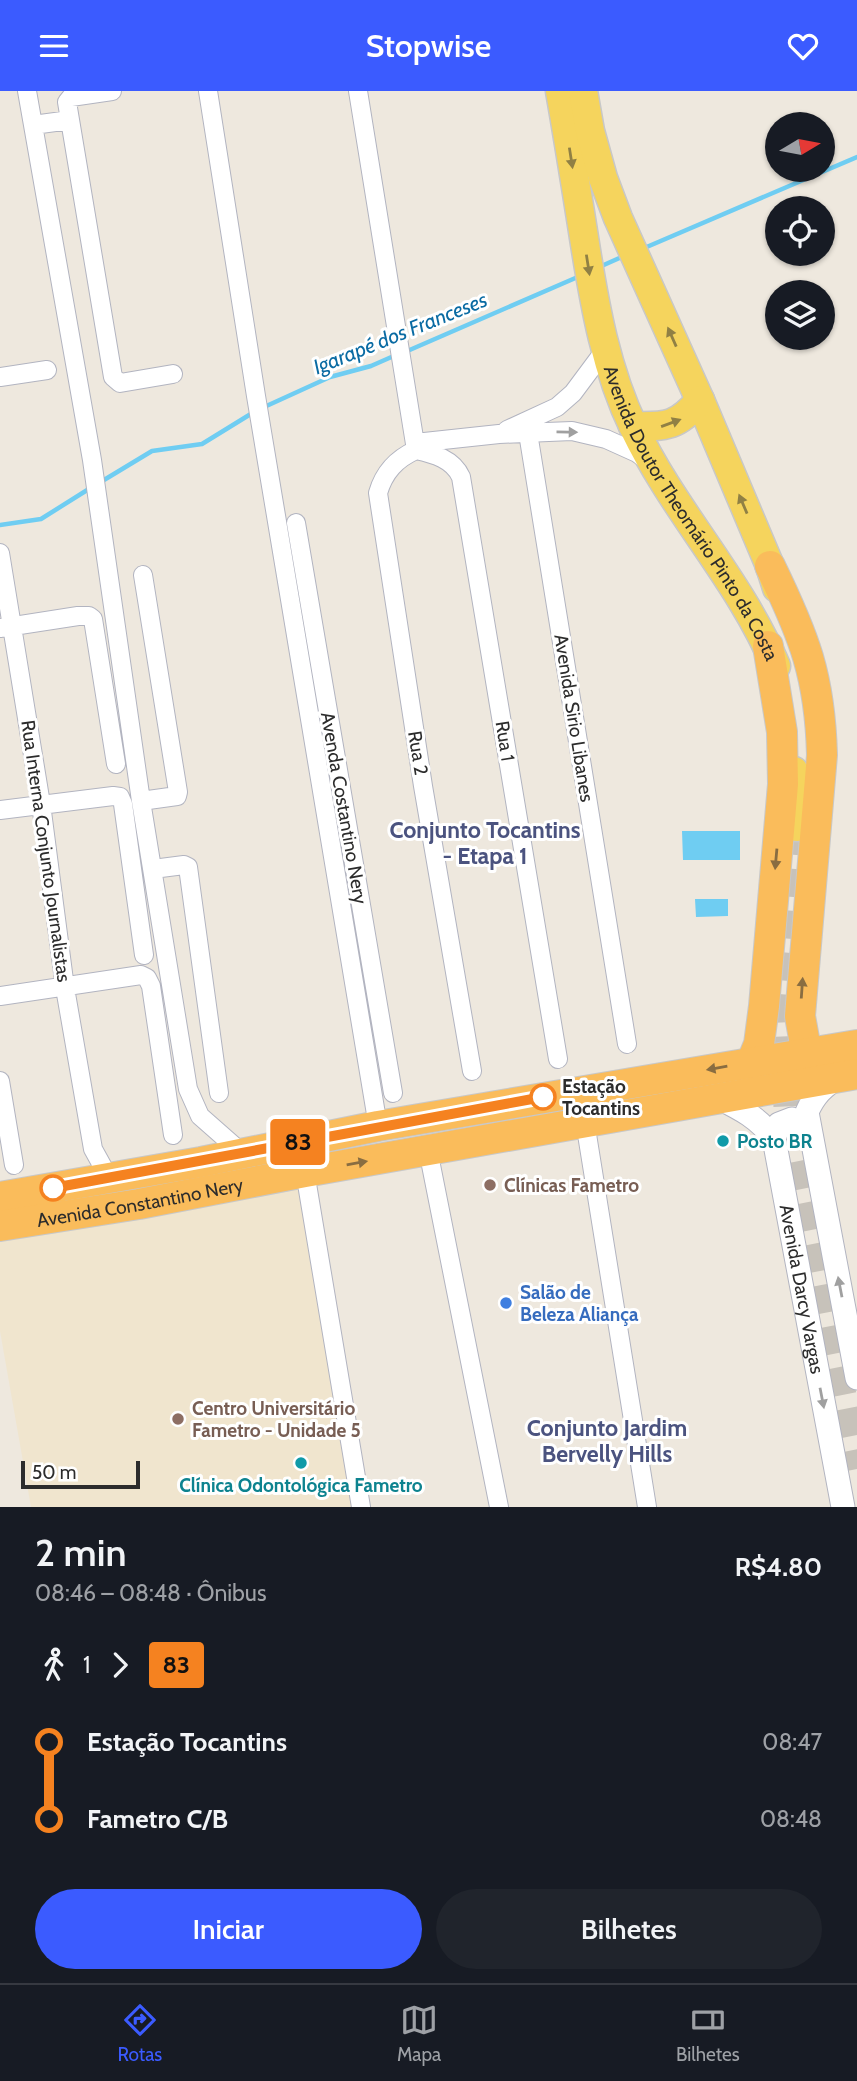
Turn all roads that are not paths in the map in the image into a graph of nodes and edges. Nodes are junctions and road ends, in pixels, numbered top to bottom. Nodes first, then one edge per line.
1 (27, 91) edge
2 (112, 91) edge
3 (208, 91) edge
4 (358, 91) edge
5 (560, 91) edge
6 (583, 91) edge
7 (70, 120) junction
8 (33, 125) junction
9 (605, 350) junction
10 (47, 370) dead end
11 (173, 374) dead end
12 (0, 377) edge
13 (700, 400) junction
14 (633, 426) junction
15 (528, 433) junction
16 (499, 434) junction
17 (415, 446) junction
18 (653, 464) junction
19 (296, 523) dead end
20 (0, 553) edge
21 (770, 566) junction
22 (143, 575) dead end
23 (6, 627) edge
24 (768, 646) junction
25 (116, 764) dead end
26 (141, 801) junction
27 (41, 804) junction
28 (0, 810) edge
29 (153, 869) junction
30 (144, 955) dead end
31 (65, 988) junction
32 (0, 996) edge
33 (627, 1044) dead end
34 (857, 1045) edge
35 (814, 1052) junction
36 (558, 1059) dead end
37 (752, 1061) junction
38 (472, 1071) dead end
39 (848, 1075) edge
40 (0, 1081) edge
41 (219, 1093) dead end
42 (393, 1093) dead end
43 (719, 1098) junction
44 (207, 1122) junction
45 (585, 1122) junction
46 (377, 1126) junction
47 (810, 1134) junction
48 (173, 1135) dead end
49 (774, 1139) junction
50 (93, 1149) junction
51 (428, 1150) junction
52 (242, 1153) junction
53 (204, 1161) junction
54 (14, 1165) dead end
55 (305, 1171) junction
56 (94, 1180) junction
57 (0, 1197) edge
58 (0, 1226) edge
59 (854, 1348) edge
60 (857, 1378) edge
61 (361, 1507) edge
62 (499, 1507) edge
63 (647, 1507) edge
64 (843, 1507) edge

1 - 8 street
2 - 7 street
3 - 46 street
4 - 17 street
5 -> 9 main road, Avenida Doutor Theomário Pinto da Costa
13 -> 6 main road, Avenida Doutor Theomário Pinto da Costa
7 - 8 street
7 - 11 street
8 - 26 street
9 - 14 main road, Avenida Doutor Theomário Pinto da Costa
9 - 16 street
10 - 12 street
14 -> 13 main road
21 -> 13 main road, Avenida Doutor Theomário Pinto da Costa
14 - 18 main road, Avenida Doutor Theomário Pinto da Costa
15 - 16 street
15 -> 18 street
15 - 33 street, Avenida Sirio Libanes
16 - 17 street
17 - 36 street, Rua 1
17 - 38 street, Rua 2
18 - 24 main road, Avenida Doutor Theomário Pinto da Costa
19 - 42 street, Avenda Costantino Nery
20 - 23 street, Rua Interna Conjunto Journalistas
21 - 24 main road, Avenida Doutor Theomário Pinto da Costa
35 -> 21 highway
22 - 26 street
23 - 25 street
23 - 27 street, Rua Interna Conjunto Journalistas
24 -> 37 highway
26 - 29 street
27 - 28 street
27 - 30 street
27 - 31 street, Rua Interna Conjunto Journalistas
29 - 41 street
29 - 44 street
31 - 32 street
31 - 48 street
31 - 50 street, Rua Interna Conjunto Journalistas
34 - 35 highway, Avenida Constantino Nery
35 - 37 highway, Avenida Constantino Nery
37 -> 46 highway, Avenida Constantino Nery
39 - 43 highway, Avenida Constantino Nery
39 - 47 street, Avenida Darcy Vargas
40 - 54 street
43 - 45 highway, Avenida Constantino Nery
43 - 49 street
44 - 52 street
44 - 53 street
45 - 51 highway, Avenida Constantino Nery
45 - 63 street
46 - 52 highway, Avenida Constantino Nery
47 - 49 street
59 -> 47 street, Avenida Darcy Vargas
49 -> 64 street, Avenida Darcy Vargas
50 - 56 street, Rua Interna Conjunto Journalistas
50 - 56 street
55 -> 51 highway, Avenida Constantino Nery
51 - 62 street
52 - 53 highway, Avenida Constantino Nery
53 - 56 highway, Avenida Constantino Nery
55 - 58 highway, Avenida Constantino Nery
55 - 61 street
56 - 57 highway, Avenida Constantino Nery
59 - 60 street, Avenida Darcy Vargas

